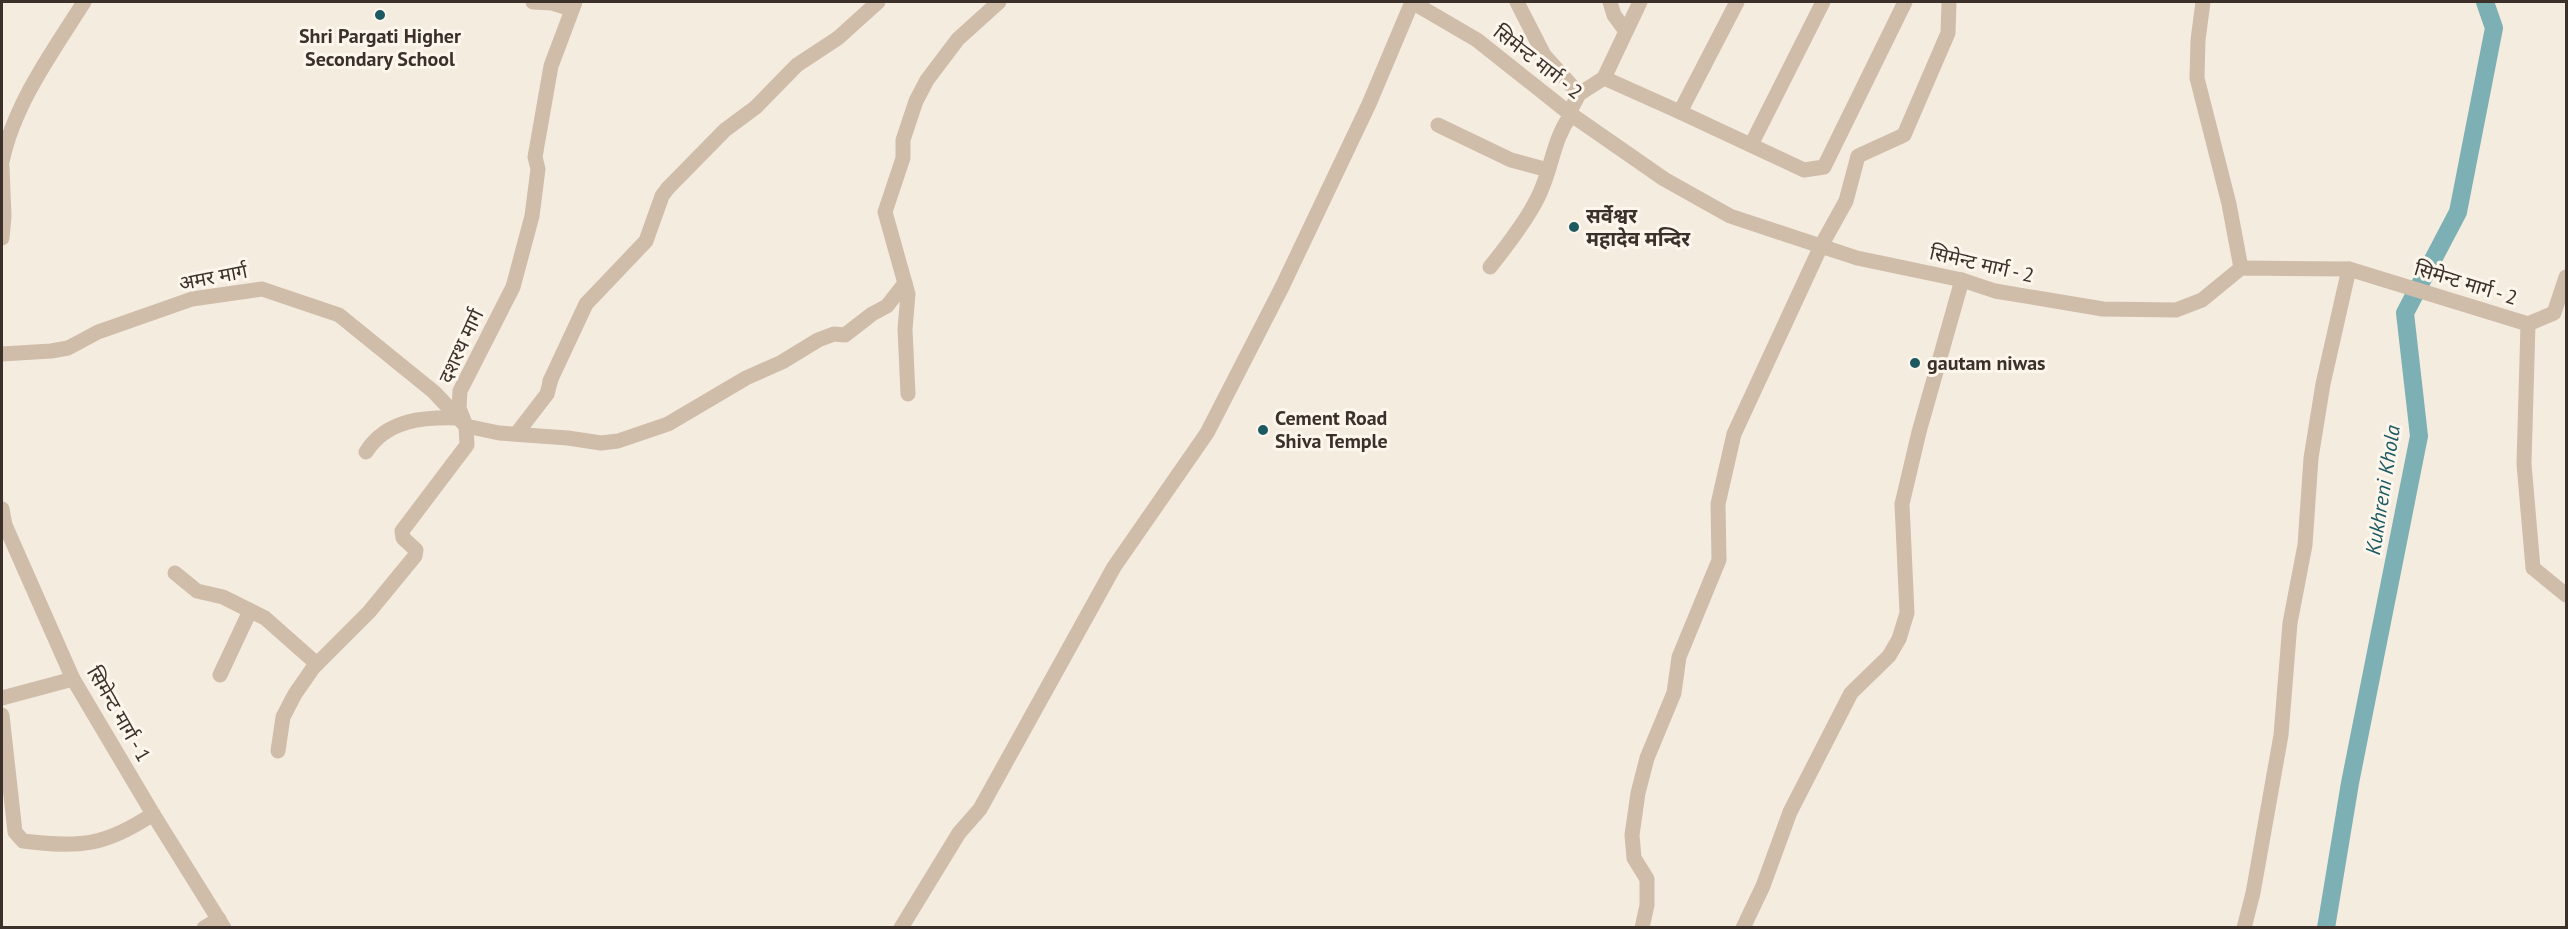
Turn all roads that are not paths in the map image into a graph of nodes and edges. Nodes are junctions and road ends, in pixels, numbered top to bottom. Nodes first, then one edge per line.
1 (84, 2) edge
2 (533, 2) edge
3 (878, 2) edge
4 (999, 2) edge
5 (1412, 2) edge
6 (1517, 2) edge
7 (1610, 2) edge
8 (1640, 2) edge
9 (1737, 2) edge
10 (1823, 2) edge
11 (1905, 2) edge
12 (1949, 2) edge
13 (2203, 2) edge
14 (574, 4) edge
15 (1625, 30) junction
16 (1604, 78) junction
17 (1579, 94) junction
18 (1680, 112) junction
19 (1570, 114) junction
20 (1438, 125) dead end
21 (1751, 145) junction
22 (2, 162) edge
23 (2, 167) edge
24 (1548, 170) junction
25 (2, 238) edge
26 (1821, 246) junction
27 (1490, 267) dead end
28 (2241, 268) junction
29 (2349, 269) junction
30 (2566, 277) edge
31 (1962, 280) junction
32 (905, 283) junction
33 (2528, 324) junction
34 (2, 354) edge
35 (908, 394) dead end
36 (463, 422) junction
37 (518, 433) junction
38 (366, 452) dead end
39 (2, 509) edge
40 (175, 573) dead end
41 (2566, 595) edge
42 (250, 611) junction
43 (317, 664) junction
44 (220, 675) dead end
45 (73, 679) junction
46 (2, 698) edge
47 (2, 715) edge
48 (278, 751) dead end
49 (153, 814) junction
50 (222, 923) edge
51 (204, 927) edge
52 (901, 927) edge
53 (1642, 927) edge
54 (1743, 927) edge
55 (2244, 927) edge

1 - 22 street
2 - 14 street
3 - 37 street
4 - 32 street
5 - 19 street, सिमेन्ट मार्ग - 2
5 - 52 street
6 - 17 street
7 - 15 street
8 - 15 street
9 - 18 street
10 - 21 street
11 - 21 street
12 - 26 street
13 - 28 street
14 - 36 street, दशरथ मार्ग
15 - 16 street
16 - 17 street
16 - 18 street
17 - 19 street
18 - 21 street
19 - 24 street
19 - 26 street, सिमेन्ट मार्ग - 2
20 - 24 street
23 - 25 street
24 - 27 street
26 - 31 street, सिमेन्ट मार्ग - 2
26 - 53 street
28 - 29 street, सिमेन्ट मार्ग - 2
28 - 31 street, सिमेन्ट मार्ग - 2
29 - 33 street, सिमेन्ट मार्ग - 2
29 - 55 street
30 - 33 street, सिमेन्ट मार्ग - 2
31 - 54 street
32 - 35 street
32 - 37 street
33 - 41 street
34 - 36 street, अमर मार्ग
36 - 37 street
36 - 38 street
36 - 43 street, दशरथ मार्ग
39 - 45 street, सिमेन्ट मार्ग - 1
40 - 42 street
42 - 43 street
42 - 44 street
43 - 48 street, दशरथ मार्ग
45 - 46 street
45 - 49 street, सिमेन्ट मार्ग - 1
47 - 49 street
49 - 50 street, सिमेन्ट मार्ग - 1
50 - 51 street

